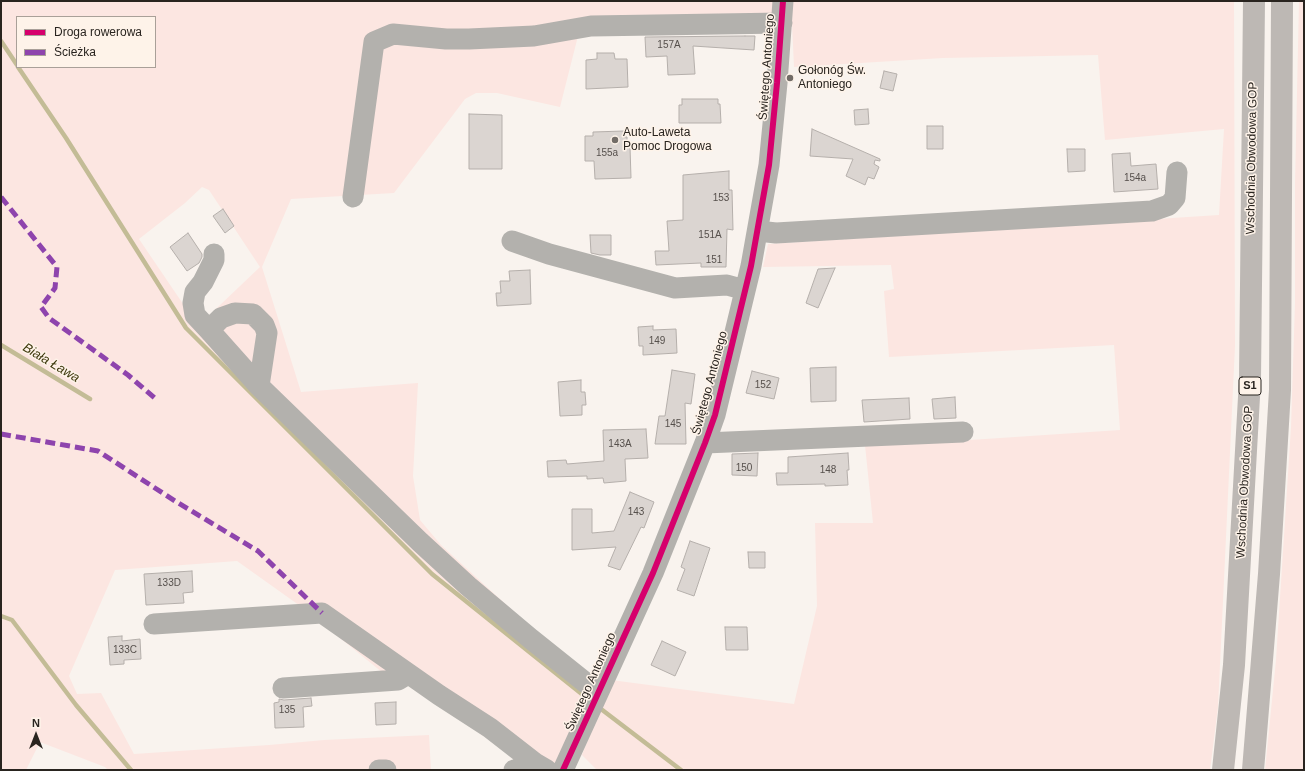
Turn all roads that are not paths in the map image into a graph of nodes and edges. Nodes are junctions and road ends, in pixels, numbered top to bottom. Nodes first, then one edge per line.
1 (783, 1) edge
2 (1254, 1) edge
3 (1282, 1) edge
4 (782, 23) junction
5 (1177, 172) dead end
6 (353, 197) dead end
7 (758, 231) junction
8 (512, 241) dead end
9 (214, 254) dead end
10 (746, 290) junction
11 (208, 330) junction
12 (259, 386) junction
13 (963, 432) dead end
14 (705, 443) junction
15 (154, 624) dead end
16 (408, 674) junction
17 (283, 688) dead end
18 (600, 690) junction
19 (541, 767) edge
20 (379, 770) edge
21 (386, 770) edge
22 (514, 770) edge
23 (563, 770) edge
24 (1223, 770) edge
25 (1253, 770) edge

1 - 4 street, Świętego Antoniego
2 - 24 highway, Wschodnia Obwodowa GOP / S1
3 - 25 highway
4 - 6 street
4 - 7 street, Świętego Antoniego
5 - 7 street
7 - 10 street, Świętego Antoniego
8 - 10 street
9 - 11 street
10 - 14 street, Świętego Antoniego
11 - 12 street
11 - 12 street
12 - 18 street
13 - 14 street
14 - 18 street, Świętego Antoniego
15 - 16 street
16 - 17 street
16 - 19 street
18 - 23 street, Świętego Antoniego
19 - 22 street
20 - 21 street

